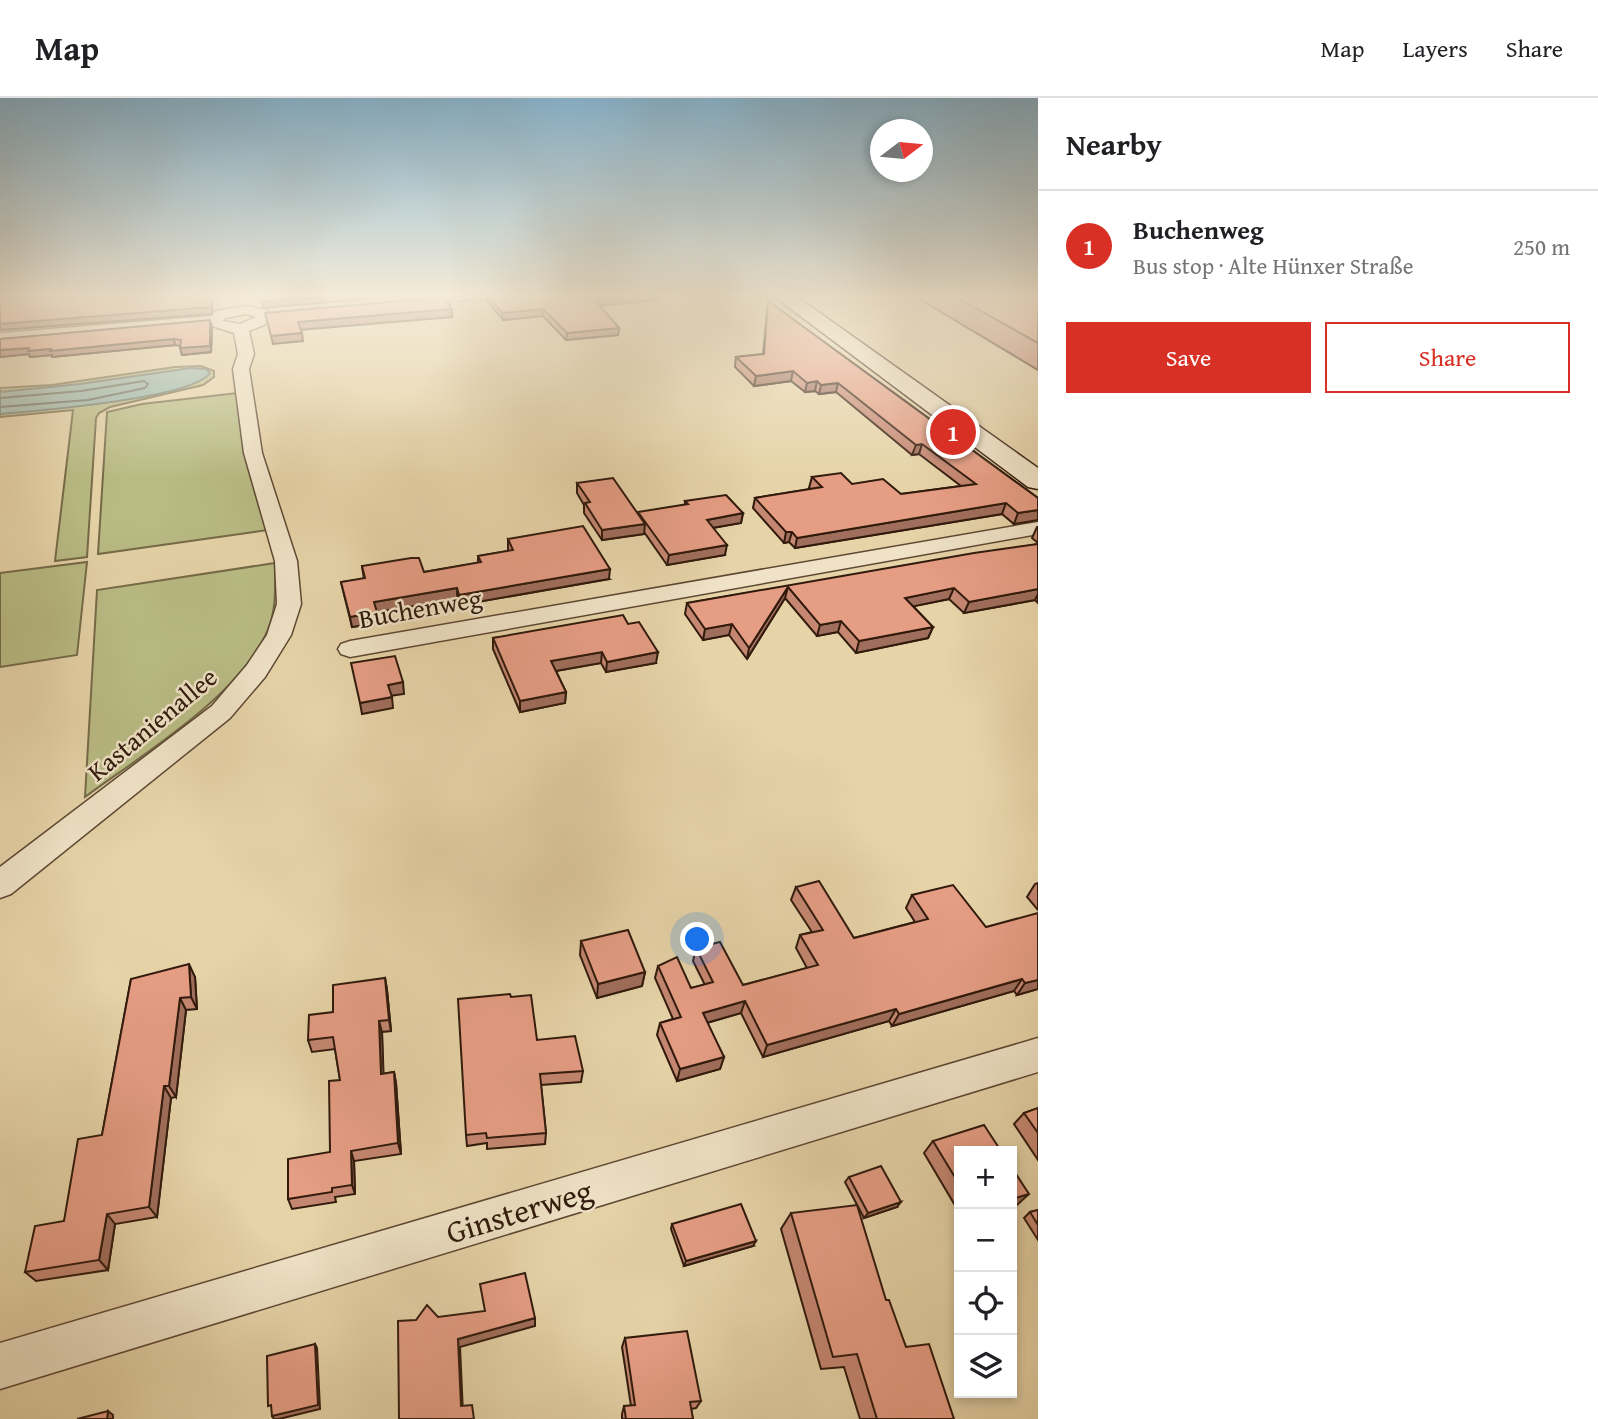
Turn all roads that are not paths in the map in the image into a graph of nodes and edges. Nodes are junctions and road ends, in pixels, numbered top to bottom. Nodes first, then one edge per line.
1 (245, 356) edge
2 (867, 356) edge
3 (1038, 481) edge
4 (1038, 528) edge
5 (350, 649) dead end
6 (0, 885) edge
7 (1038, 1055) edge
8 (0, 1366) edge

1 - 6 street, Kastanienallee
2 - 3 street
4 - 5 street, Buchenweg
7 - 8 street, Ginsterweg

